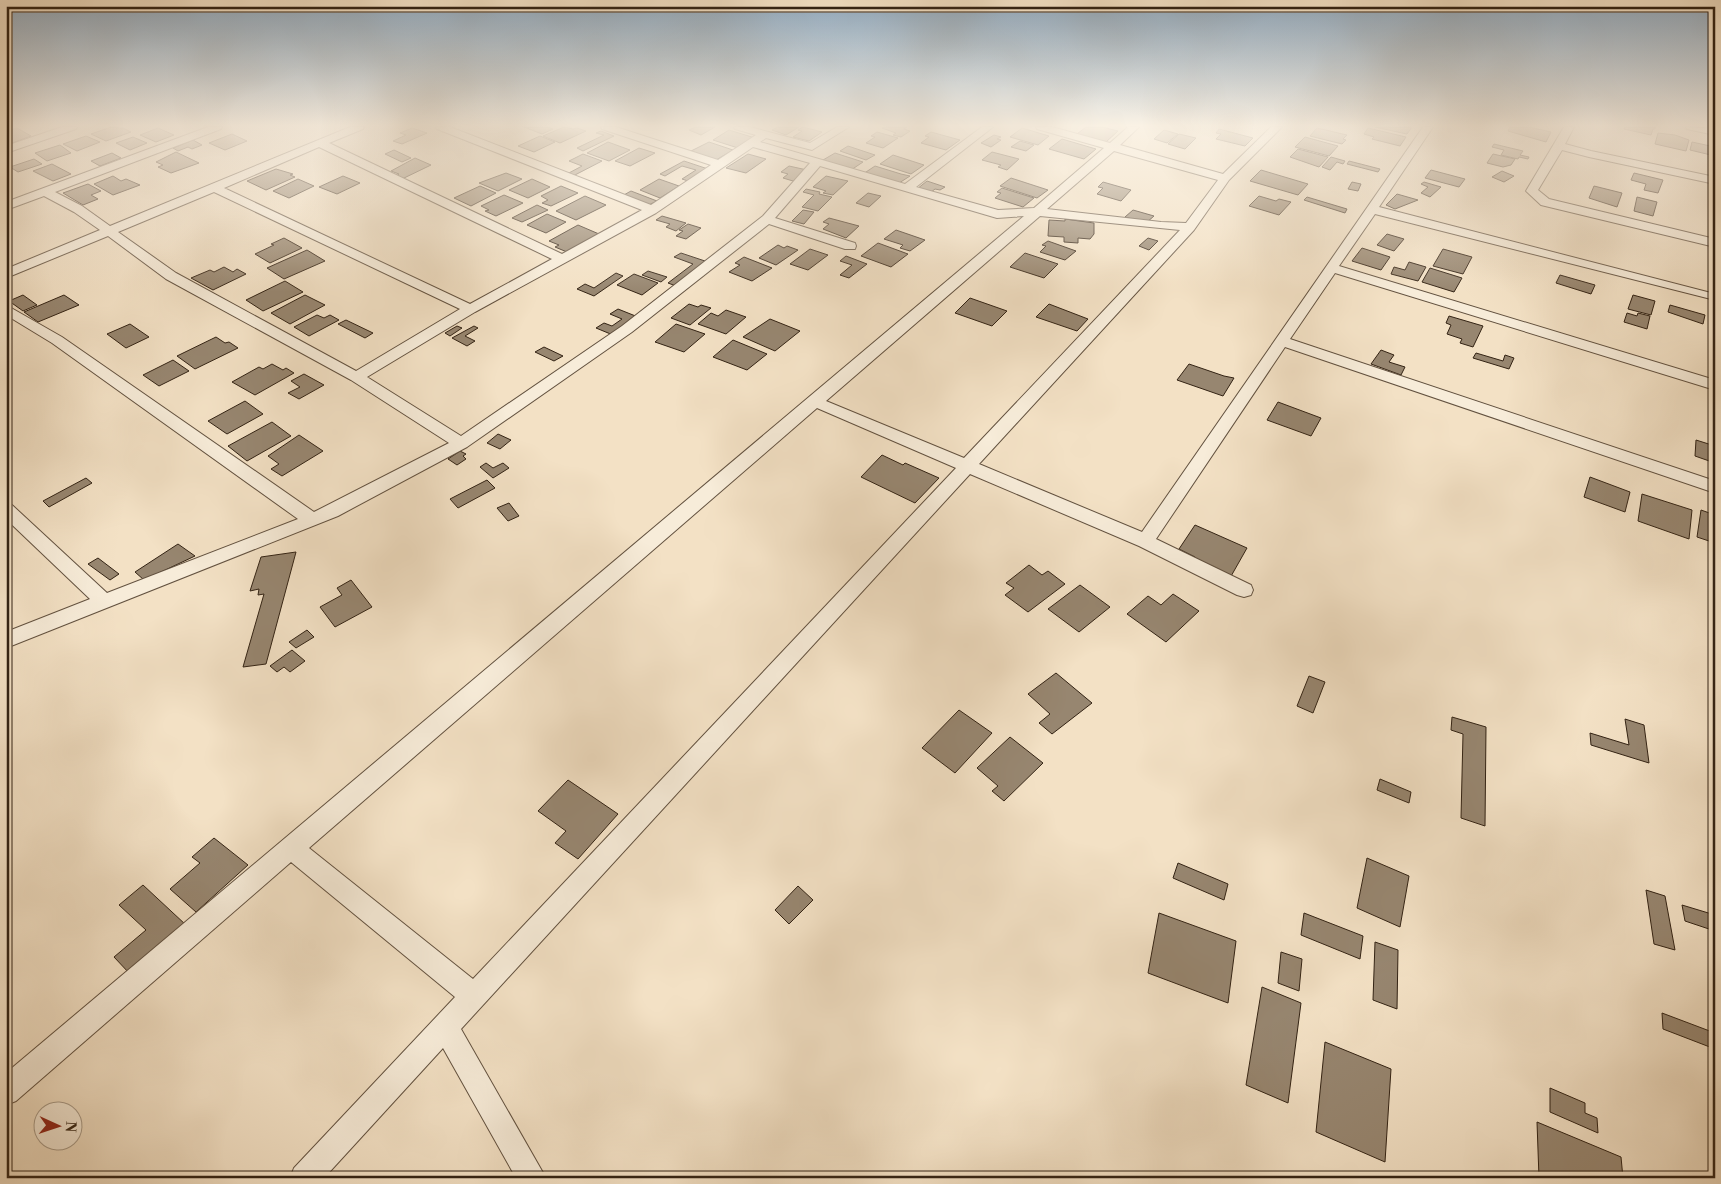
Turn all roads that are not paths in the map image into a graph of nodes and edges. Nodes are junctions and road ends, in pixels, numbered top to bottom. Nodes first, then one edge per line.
1 (72, 182) edge
2 (224, 182) edge
3 (401, 182) edge
4 (579, 182) edge
5 (692, 182) edge
6 (799, 182) edge
7 (884, 182) edge
8 (915, 182) edge
9 (1070, 182) edge
10 (1223, 182) edge
11 (1390, 182) edge
12 (1537, 182) edge
13 (212, 187) junction
14 (906, 189) junction
15 (46, 192) junction
16 (6, 206) edge
17 (1371, 209) junction
18 (652, 210) junction
19 (1037, 212) junction
20 (767, 219) junction
21 (1190, 226) junction
22 (110, 230) junction
23 (1715, 243) edge
24 (850, 246) dead end
25 (562, 259) junction
26 (1331, 268) junction
27 (6, 274) edge
28 (1712, 298) dead end
29 (6, 309) edge
30 (470, 309) junction
31 (1281, 341) junction
32 (356, 377) junction
33 (1715, 385) edge
34 (813, 401) junction
35 (460, 443) junction
36 (967, 466) junction
37 (1715, 487) edge
38 (6, 509) edge
39 (312, 520) junction
40 (1145, 541) junction
41 (1244, 590) dead end
42 (104, 601) junction
43 (6, 640) edge
44 (290, 848) junction
45 (474, 996) junction
46 (445, 1027) junction
47 (6, 1091) edge
48 (304, 1178) edge
49 (532, 1178) edge

1 - 15 street
2 - 13 street
3 - 25 street
4 - 18 street
5 - 18 street
6 - 20 street
7 - 14 street
8 - 14 street
9 - 19 street
10 - 21 street
11 - 17 street
12 - 23 street
13 - 22 street
13 - 30 street
14 - 19 street
15 - 16 street
15 - 22 street
17 - 26 street
17 - 28 street
18 - 25 street
19 - 21 street
19 - 34 street
20 - 24 street
20 - 35 street
21 - 36 street
22 - 27 street
22 - 32 street
25 - 30 street
26 - 31 street
26 - 33 street
29 - 39 street
30 - 32 street
31 - 37 street
31 - 40 street
32 - 35 street
34 - 36 street
34 - 44 street
35 - 39 street
36 - 40 street
36 - 45 street
38 - 42 street
39 - 42 street
40 - 41 street
42 - 43 street
44 - 45 street
44 - 47 street
45 - 46 street
46 - 48 street
46 - 49 street

